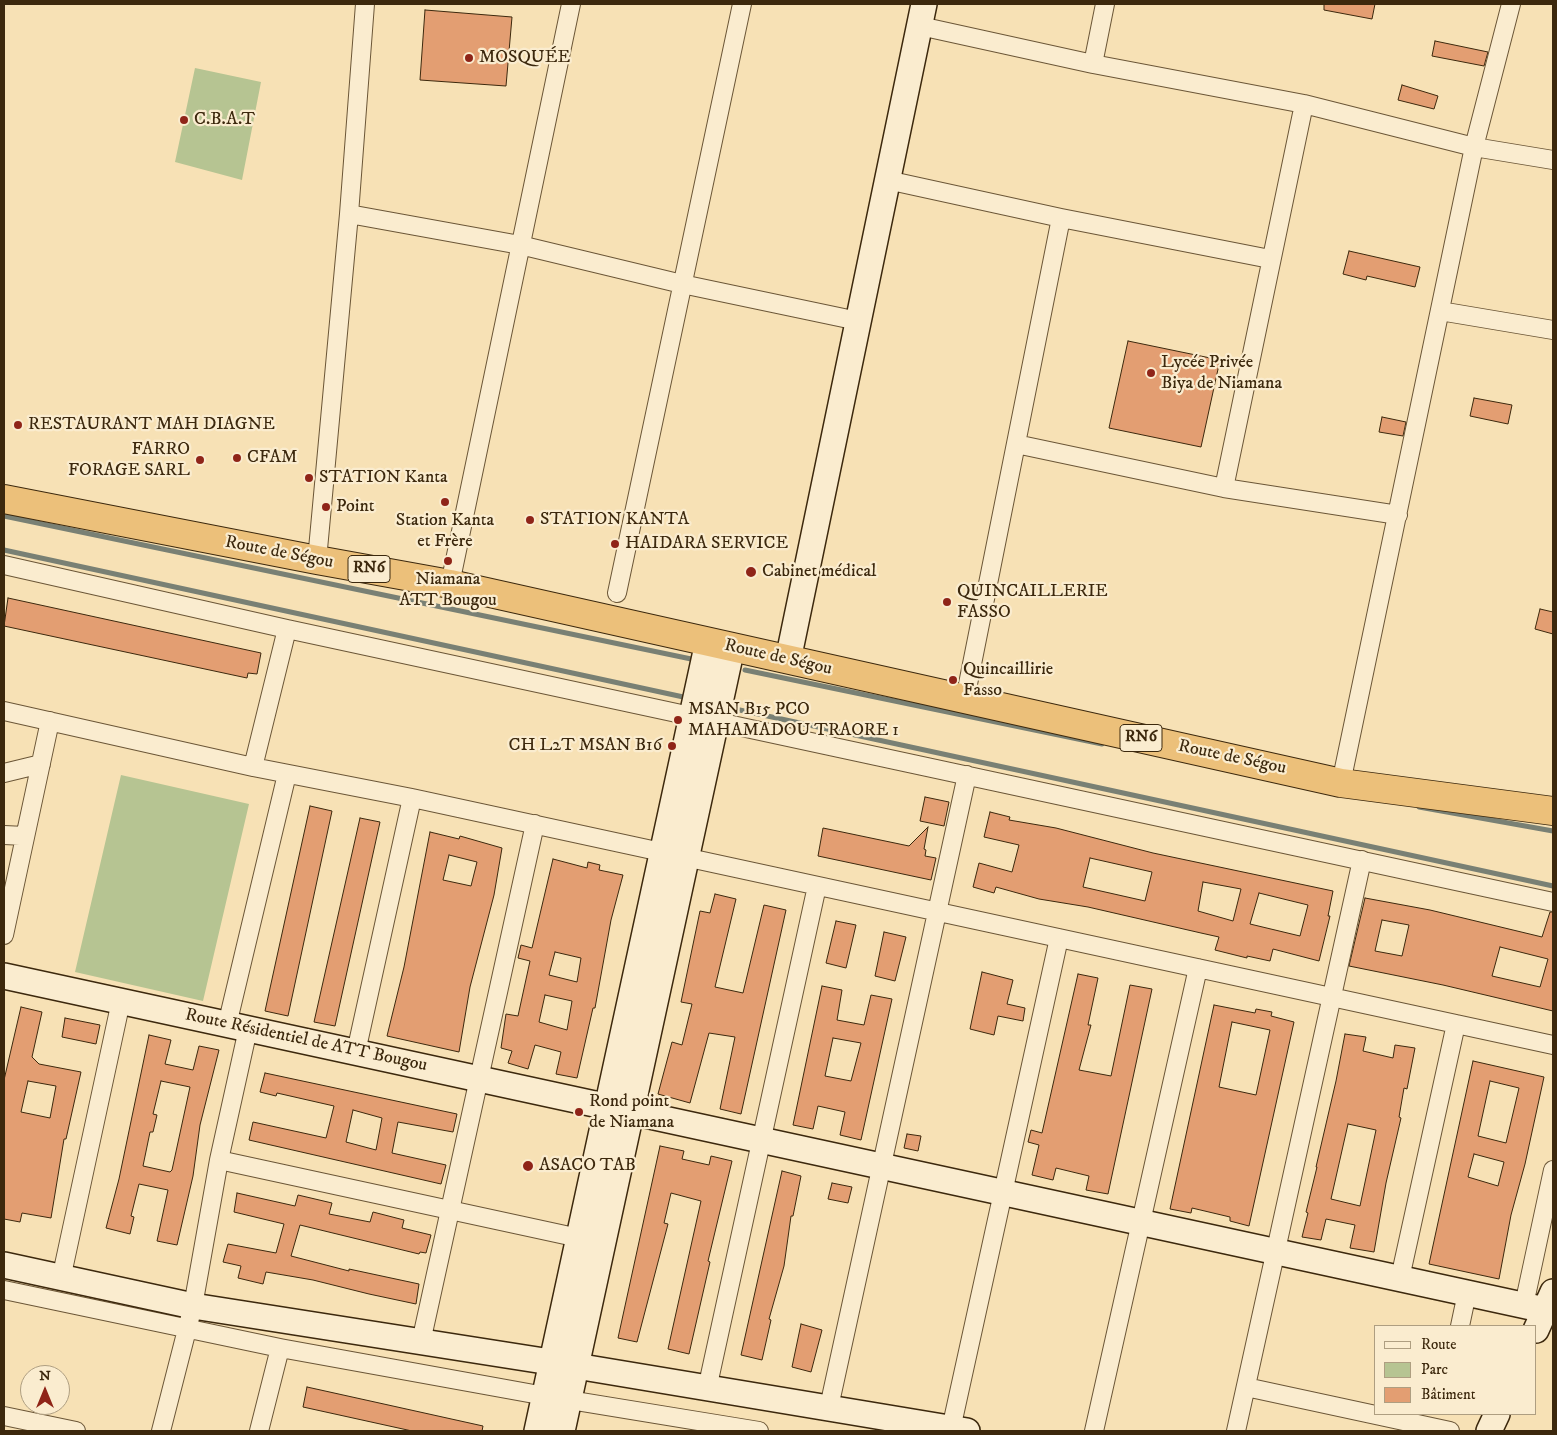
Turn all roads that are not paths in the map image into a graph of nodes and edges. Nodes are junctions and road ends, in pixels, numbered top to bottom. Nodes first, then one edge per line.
1 (365, 4) edge
2 (571, 4) edge
3 (742, 4) edge
4 (1105, 4) edge
5 (1511, 4) edge
6 (922, 15) edge
7 (1093, 64) junction
8 (1304, 104) junction
9 (1474, 147) junction
10 (1553, 160) edge
11 (887, 180) junction
12 (349, 214) junction
13 (1061, 218) junction
14 (520, 245) junction
15 (1270, 259) junction
16 (682, 284) junction
17 (1440, 311) junction
18 (858, 321) junction
19 (1553, 330) edge
20 (1016, 444) junction
21 (1224, 488) junction
22 (4, 499) edge
23 (1398, 515) junction
24 (316, 560) junction
25 (4, 565) edge
26 (450, 584) junction
27 (617, 593) dead end
28 (286, 629) junction
29 (720, 645) junction
30 (788, 660) junction
31 (964, 699) junction
32 (4, 711) edge
33 (704, 718) junction
34 (50, 722) junction
35 (41, 764) junction
36 (253, 767) junction
37 (4, 773) edge
38 (287, 774) junction
39 (967, 775) junction
40 (1341, 782) junction
41 (412, 798) junction
42 (1553, 811) edge
43 (535, 824) junction
44 (4, 835) edge
45 (25, 836) junction
46 (674, 855) junction
47 (1362, 860) junction
48 (818, 886) junction
49 (1553, 902) edge
50 (937, 912) junction
51 (4, 928) edge
52 (1058, 938) junction
53 (1198, 968) junction
54 (4, 976) edge
55 (1331, 997) junction
56 (121, 1001) junction
57 (1456, 1024) junction
58 (237, 1027) junction
59 (1553, 1045) edge
60 (356, 1052) junction
61 (479, 1079) junction
62 (619, 1109) junction
63 (762, 1140) junction
64 (219, 1160) junction
65 (882, 1166) junction
66 (1553, 1170) edge
67 (1003, 1192) junction
68 (450, 1210) junction
69 (1141, 1222) junction
70 (579, 1238) junction
71 (1276, 1251) junction
72 (4, 1265) edge
73 (1400, 1278) junction
74 (61, 1279) junction
75 (4, 1290) edge
76 (1467, 1293) junction
77 (1539, 1309) edge
78 (190, 1317) junction
79 (1460, 1325) edge
80 (421, 1342) junction
81 (280, 1348) junction
82 (564, 1364) junction
83 (1246, 1387) junction
84 (707, 1389) junction
85 (556, 1398) junction
86 (829, 1407) junction
87 (1374, 1412) edge
88 (1387, 1415) edge
89 (1497, 1415) edge
90 (4, 1416) edge
91 (1442, 1426) edge
92 (702, 1427) edge
93 (959, 1430) edge
94 (76, 1431) edge
95 (160, 1431) edge
96 (259, 1431) edge
97 (537, 1431) edge
98 (562, 1431) edge
99 (759, 1431) edge
100 (1094, 1431) edge
101 (1236, 1431) edge
102 (1489, 1431) edge

1 - 12 street
2 - 14 street
3 - 16 street
4 - 7 street
5 - 9 street
6 - 7 street
6 - 11 street
7 - 8 street
8 - 9 street
8 - 15 street
9 - 10 street
9 - 17 street
11 - 13 street
11 - 18 street
12 - 14 street
12 - 24 street
13 - 15 street
13 - 20 street
14 - 16 street
14 - 26 street
15 - 21 street
16 - 18 street
16 - 27 street
17 - 19 street
17 - 23 street
18 - 30 street
20 - 21 street
20 - 31 street
21 - 23 street
22 - 24 highway, Route de Ségou / RN6
23 - 40 street
24 - 26 highway, Route de Ségou / RN6
25 - 28 street
26 - 29 highway, Route de Ségou / RN6
28 - 33 street
28 - 36 street
29 - 30 highway, Route de Ségou / RN6
29 - 33 street
30 - 31 highway, Route de Ségou / RN6
31 - 40 highway, Route de Ségou / RN6
32 - 34 street
33 - 39 street
33 - 46 street
34 - 35 street
34 - 36 street
35 - 37 street
35 - 45 street
36 - 38 street
38 - 41 street
38 - 58 street
39 - 47 street
39 - 50 street
40 - 42 highway, Route de Ségou / RN6
41 - 43 street
41 - 60 street
43 - 46 street
43 - 61 street
44 - 45 street
45 - 51 street
46 - 48 street
46 - 62 street
47 - 49 street
47 - 55 street
48 - 50 street
48 - 63 street
50 - 52 street
50 - 65 street
52 - 53 street
52 - 67 street
53 - 55 street
53 - 69 street
54 - 56 street, Route Résidentiel de ATT Bougou
55 - 57 street
55 - 71 street
56 - 58 street, Route Résidentiel de ATT Bougou
56 - 74 street
57 - 59 street
57 - 73 street
58 - 60 street, Route Résidentiel de ATT Bougou
58 - 64 street
60 - 61 street, Route Résidentiel de ATT Bougou
61 - 62 street, Route Résidentiel de ATT Bougou
61 - 68 street
62 - 63 street, Route Résidentiel de ATT Bougou
62 - 70 street
62 - 82 street
63 - 65 street, Route Résidentiel de ATT Bougou
63 - 84 street
64 - 68 street
64 - 78 street
65 - 67 street, Route Résidentiel de ATT Bougou
65 - 86 street
66 - 77 street
67 - 69 street, Route Résidentiel de ATT Bougou
67 - 93 street
68 - 70 street
68 - 80 street
69 - 71 street, Route Résidentiel de ATT Bougou
69 - 100 street
70 - 82 street
71 - 73 street, Route Résidentiel de ATT Bougou
71 - 83 street
72 - 74 street
73 - 76 street, Route Résidentiel de ATT Bougou
74 - 78 street
75 - 78 street
76 - 77 street, Route Résidentiel de ATT Bougou
76 - 79 street
78 - 80 street
78 - 81 street
78 - 95 street
80 - 82 street
81 - 85 street
81 - 96 street
82 - 84 street
82 - 85 street
83 - 87 street
83 - 101 street
84 - 86 street
85 - 92 street
85 - 97 street
85 - 98 street
86 - 93 street
88 - 91 street
89 - 102 street
90 - 94 street
92 - 99 street

